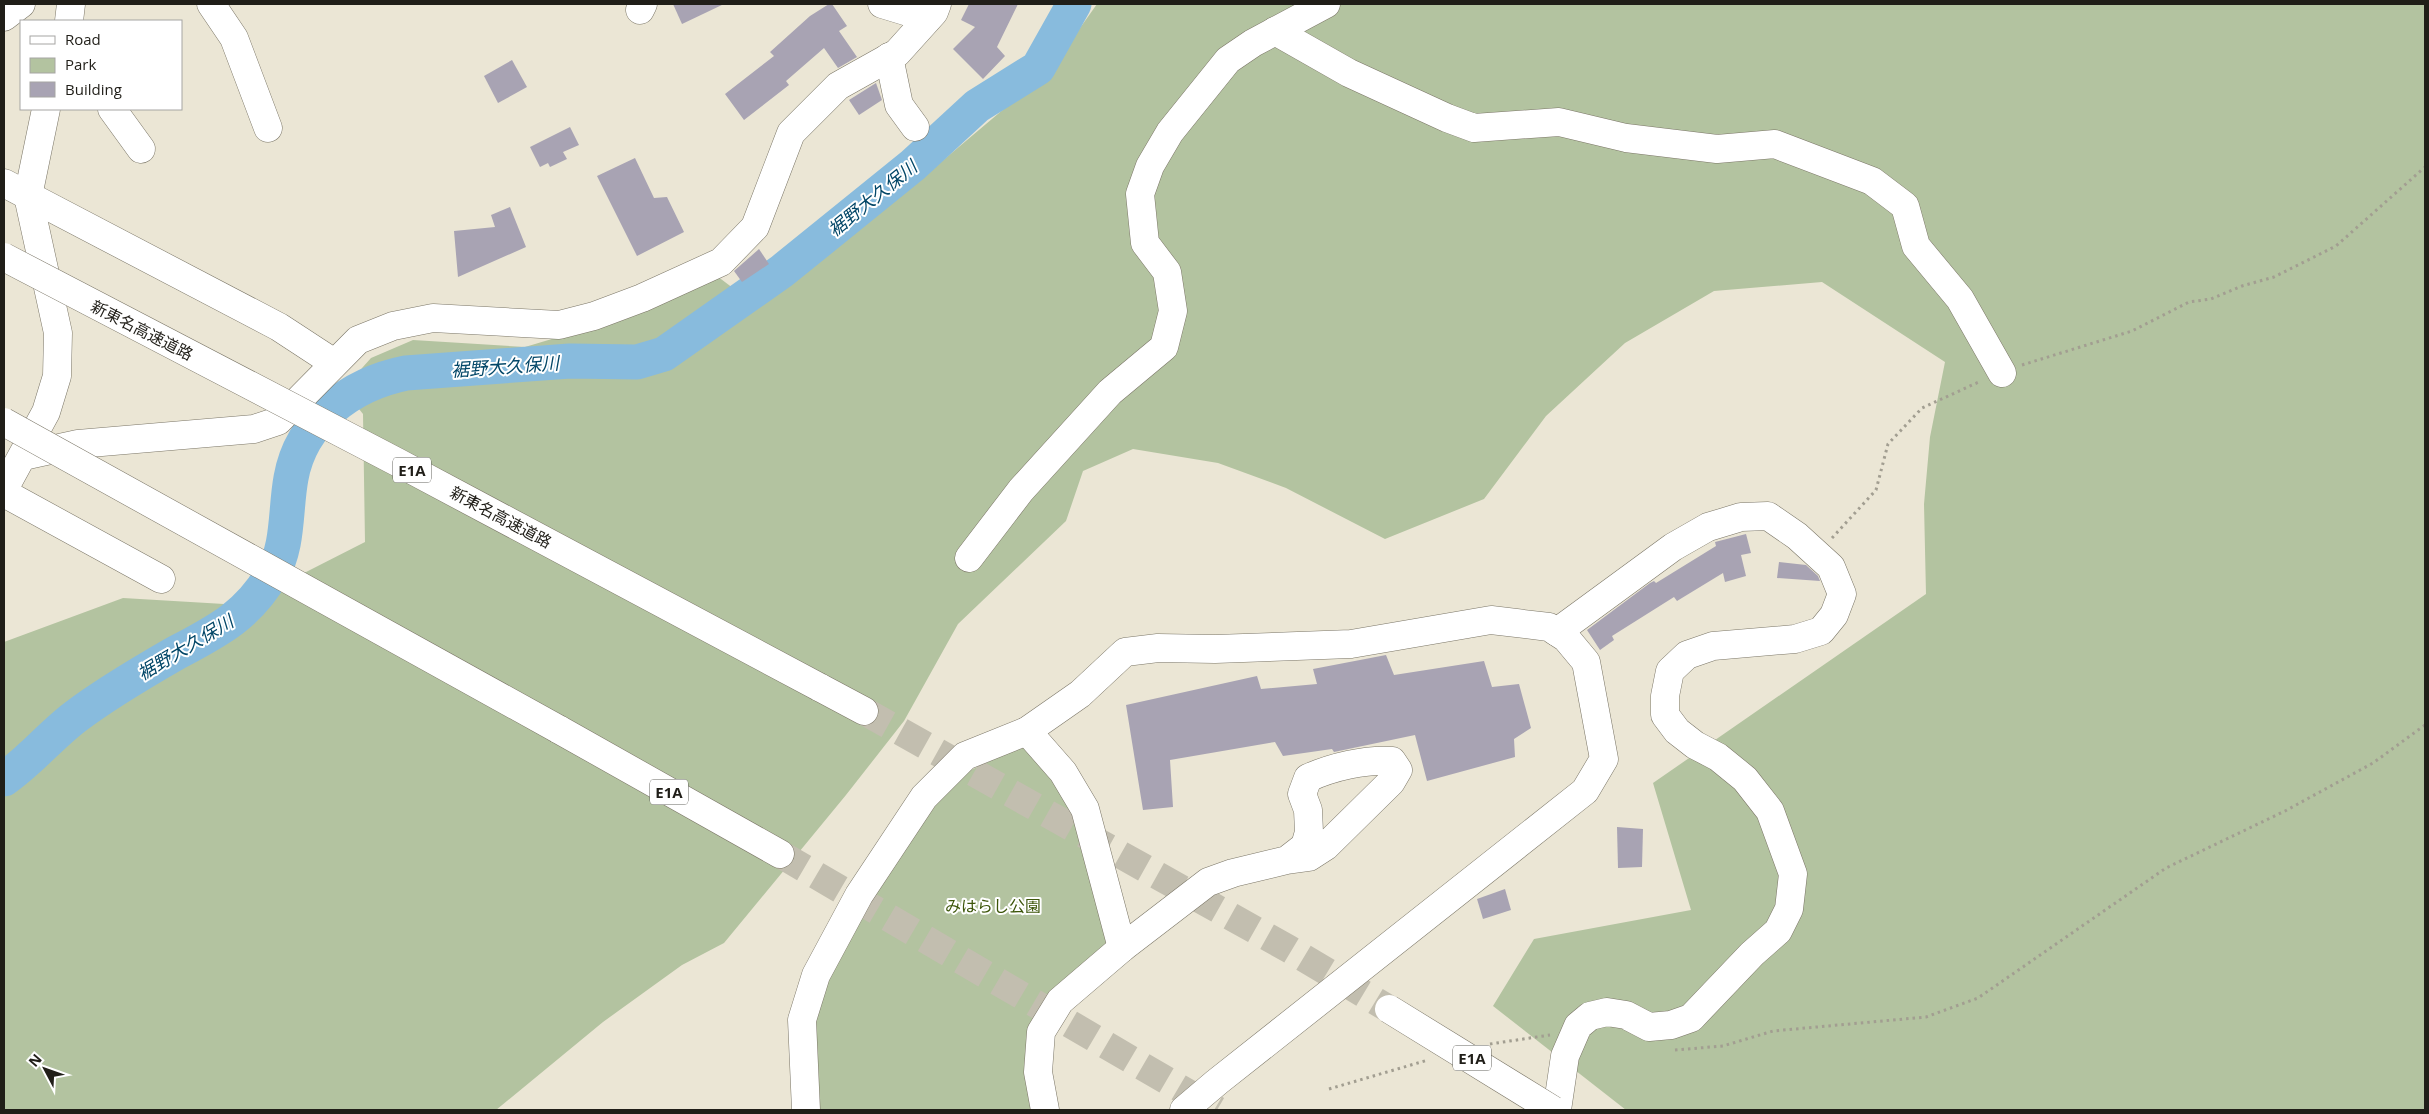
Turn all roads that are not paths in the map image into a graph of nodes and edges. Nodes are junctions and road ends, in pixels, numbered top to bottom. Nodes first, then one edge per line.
1 (21, 4) edge
2 (71, 4) edge
3 (211, 4) edge
4 (882, 4) edge
5 (1326, 4) edge
6 (932, 11) edge
7 (4, 17) edge
8 (69, 20) edge
9 (1275, 31) junction
10 (889, 57) junction
11 (46, 110) edge
12 (113, 110) edge
13 (915, 127) dead end
14 (268, 128) dead end
15 (141, 149) dead end
16 (4, 183) edge
17 (28, 196) junction
18 (4, 257) edge
19 (334, 363) junction
20 (2002, 373) road end
21 (4, 422) edge
22 (23, 456) junction
23 (4, 491) edge
24 (969, 558) dead end
25 (161, 579) dead end
26 (1556, 632) junction
27 (864, 711) tunnel mouth
28 (1028, 731) junction
29 (780, 854) tunnel mouth
30 (1287, 860) dead end
31 (1122, 948) junction
32 (1389, 1009) tunnel mouth
33 (806, 1110) edge
34 (1045, 1110) edge
35 (1184, 1110) edge
36 (1555, 1110) edge

1 - 7 main road
2 - 8 main road
3 - 14 main road
4 - 6 main road
5 - 9 main road
6 - 10 main road
9 - 20 main road
9 - 24 main road
10 - 13 main road
10 - 19 main road
11 - 17 main road
12 - 15 main road
16 - 17 main road
17 - 19 main road
17 - 22 main road
18 - 27 main road, 新東名高速道路 / E1A, bridge
19 - 22 main road
21 - 29 main road, E1A, bridge
22 - 23 main road
23 - 25 main road
26 - 28 main road
26 - 35 main road
26 - 36 main road
28 - 31 main road
28 - 33 main road
30 - 31 main road
31 - 34 main road
32 - 36 main road, E1A, bridge

